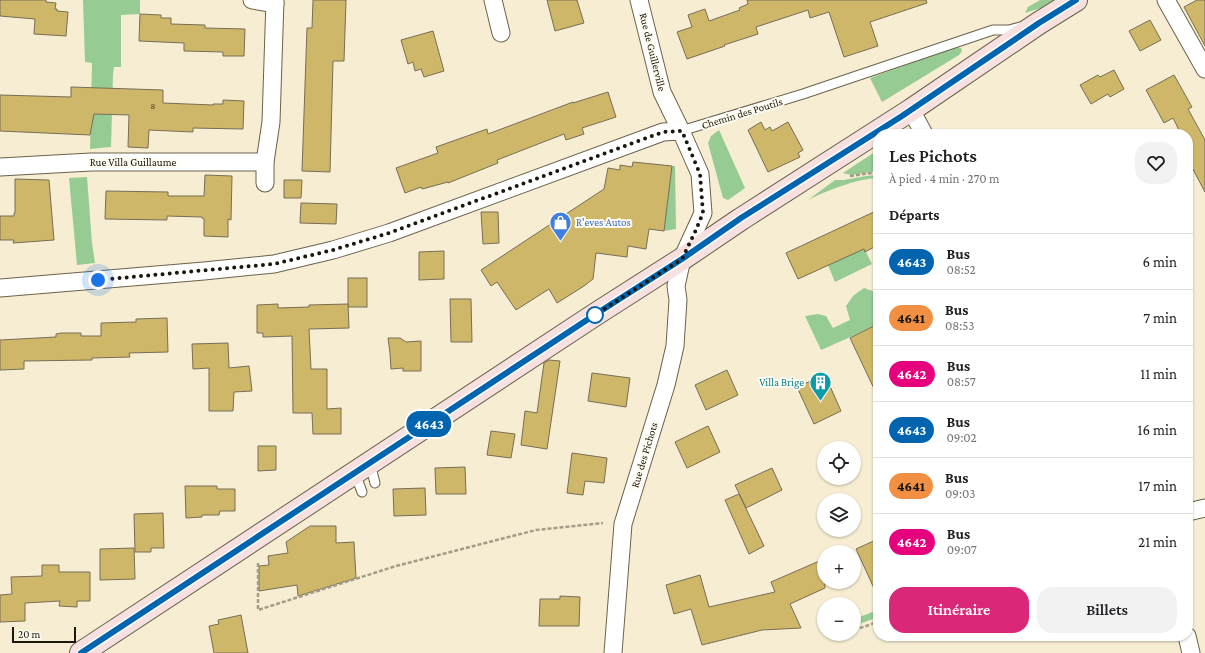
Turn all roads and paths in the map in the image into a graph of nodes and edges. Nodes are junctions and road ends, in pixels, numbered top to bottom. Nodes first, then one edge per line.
1 (252, 0) edge
2 (493, 0) edge
3 (640, 0) edge
4 (1076, 0) edge
5 (1166, 0) edge
6 (275, 2) edge
7 (1039, 23) junction
8 (501, 33) dead end
9 (1205, 69) edge
10 (911, 110) junction
11 (881, 129) edge
12 (921, 129) edge
13 (682, 131) junction
14 (873, 134) edge
15 (265, 162) junction
16 (0, 167) edge
17 (873, 173) edge
18 (848, 176) dead end
19 (266, 183) dead end
20 (682, 259) junction
21 (0, 288) edge
22 (1205, 508) edge
23 (1193, 511) edge
24 (604, 523) dead end
25 (258, 560) dead end
26 (873, 624) edge
27 (861, 628) edge
28 (1188, 641) edge
29 (81, 653) edge
30 (613, 653) edge
31 (1191, 653) edge

1 - 6 street
2 - 8 street
3 - 13 street, Rue de Guillerville
4 - 7 main road
5 - 9 street
6 - 15 street
7 - 10 main road
7 - 13 lane, Chemin des Poutils
10 - 11 main road
10 - 12 street
13 - 20 street, Rue de Guillerville
13 - 21 street, Chemin des Poutils
14 - 20 main road
15 - 16 street, Rue Villa Guillaume
15 - 19 street
17 - 18 path
20 - 29 main road
20 - 30 street, Rue des Pichots
22 - 23 street
24 - 25 path
26 - 27 path
28 - 31 street

